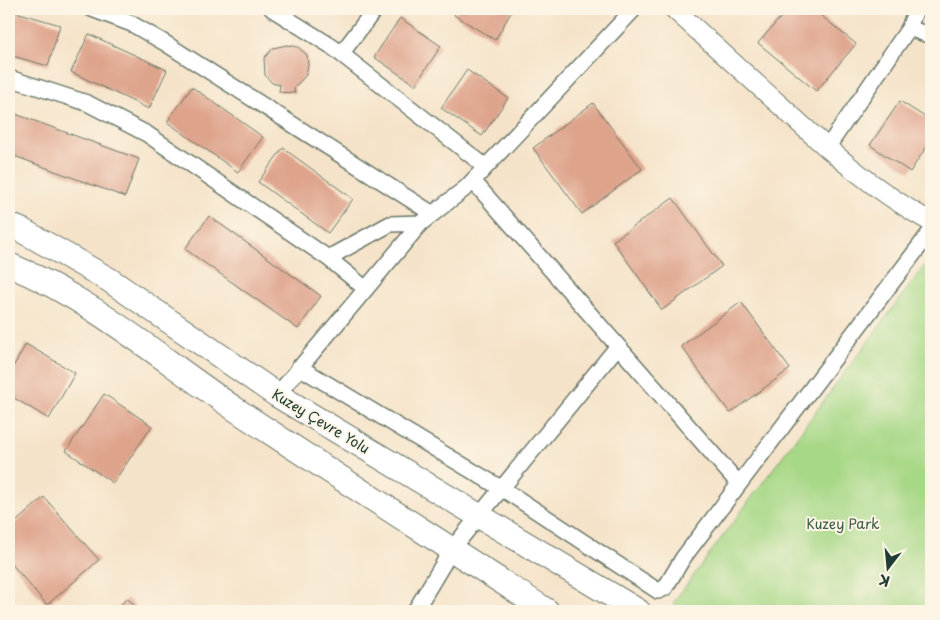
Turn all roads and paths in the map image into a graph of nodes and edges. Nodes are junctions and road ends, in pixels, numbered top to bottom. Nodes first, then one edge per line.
1 (92, 9) edge
2 (272, 9) edge
3 (375, 9) edge
4 (634, 9) edge
5 (674, 9) edge
6 (916, 9) edge
7 (909, 28) junction
8 (931, 36) edge
9 (341, 54) junction
10 (9, 78) edge
11 (827, 148) junction
12 (486, 167) junction
13 (473, 180) junction
14 (433, 214) junction
15 (931, 222) edge
16 (421, 224) junction
17 (9, 225) edge
18 (931, 231) edge
19 (328, 258) junction
20 (9, 264) edge
21 (366, 289) junction
22 (618, 346) junction
23 (300, 367) junction
24 (277, 395) junction
25 (739, 484) junction
26 (501, 488) junction
27 (478, 516) junction
28 (452, 549) junction
29 (415, 611) edge
30 (547, 611) edge
31 (638, 611) edge

1 - 14 street
2 - 9 street
3 - 9 street
4 - 12 street
5 - 11 street
6 - 7 street
7 - 8 street
7 - 11 street
9 - 12 street
10 - 19 street
11 - 15 street
12 - 13 street
13 - 14 street
13 - 22 street
14 - 16 street
16 - 19 street
16 - 21 street
17 - 24 main road, Kuzey Çevre Yolu
18 - 25 street
19 - 21 street
20 - 28 main road
21 - 23 street
22 - 25 street
22 - 26 street
23 - 24 street
23 - 26 street
24 - 27 main road, Kuzey Çevre Yolu
25 - 26 street
26 - 27 street
27 - 28 street
27 - 31 main road, Kuzey Çevre Yolu
28 - 29 street
28 - 30 main road

